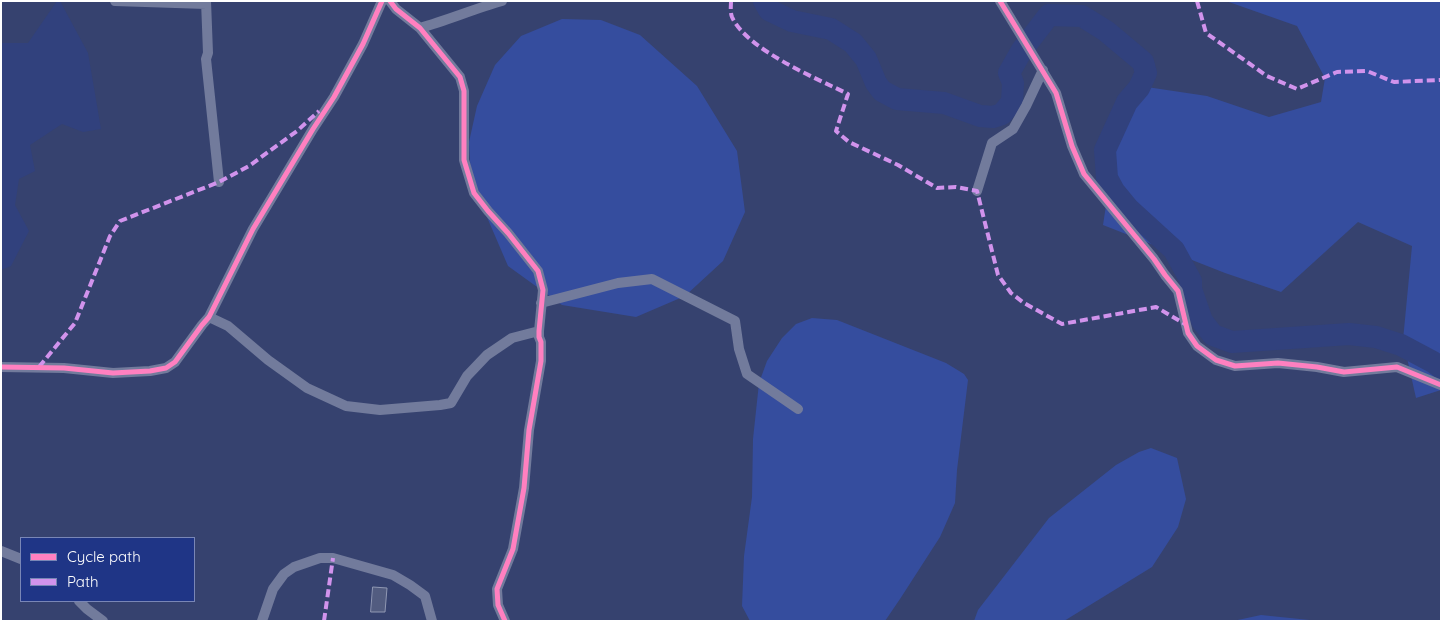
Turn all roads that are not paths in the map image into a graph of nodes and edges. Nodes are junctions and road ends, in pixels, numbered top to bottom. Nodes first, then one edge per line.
1 (115, 1) edge
2 (382, 1) edge
3 (390, 1) edge
4 (502, 1) edge
5 (1000, 1) edge
6 (206, 3) edge
7 (420, 28) junction
8 (1042, 70) junction
9 (219, 182) dead end
10 (977, 190) dead end
11 (542, 303) junction
12 (209, 317) junction
13 (539, 331) junction
14 (1, 367) edge
15 (1441, 385) edge
16 (798, 409) dead end
17 (1, 551) edge
18 (20, 559) edge
19 (81, 602) edge
20 (103, 621) edge
21 (262, 621) edge
22 (432, 621) edge
23 (505, 621) edge

1 - 6 street
2 - 12 street
3 - 7 street
4 - 7 street
5 - 8 street
6 - 9 street
7 - 11 street
8 - 10 street
8 - 15 street
11 - 13 street
11 - 16 street
12 - 13 street
12 - 14 street
13 - 23 street
17 - 18 street
19 - 20 street
21 - 22 street

